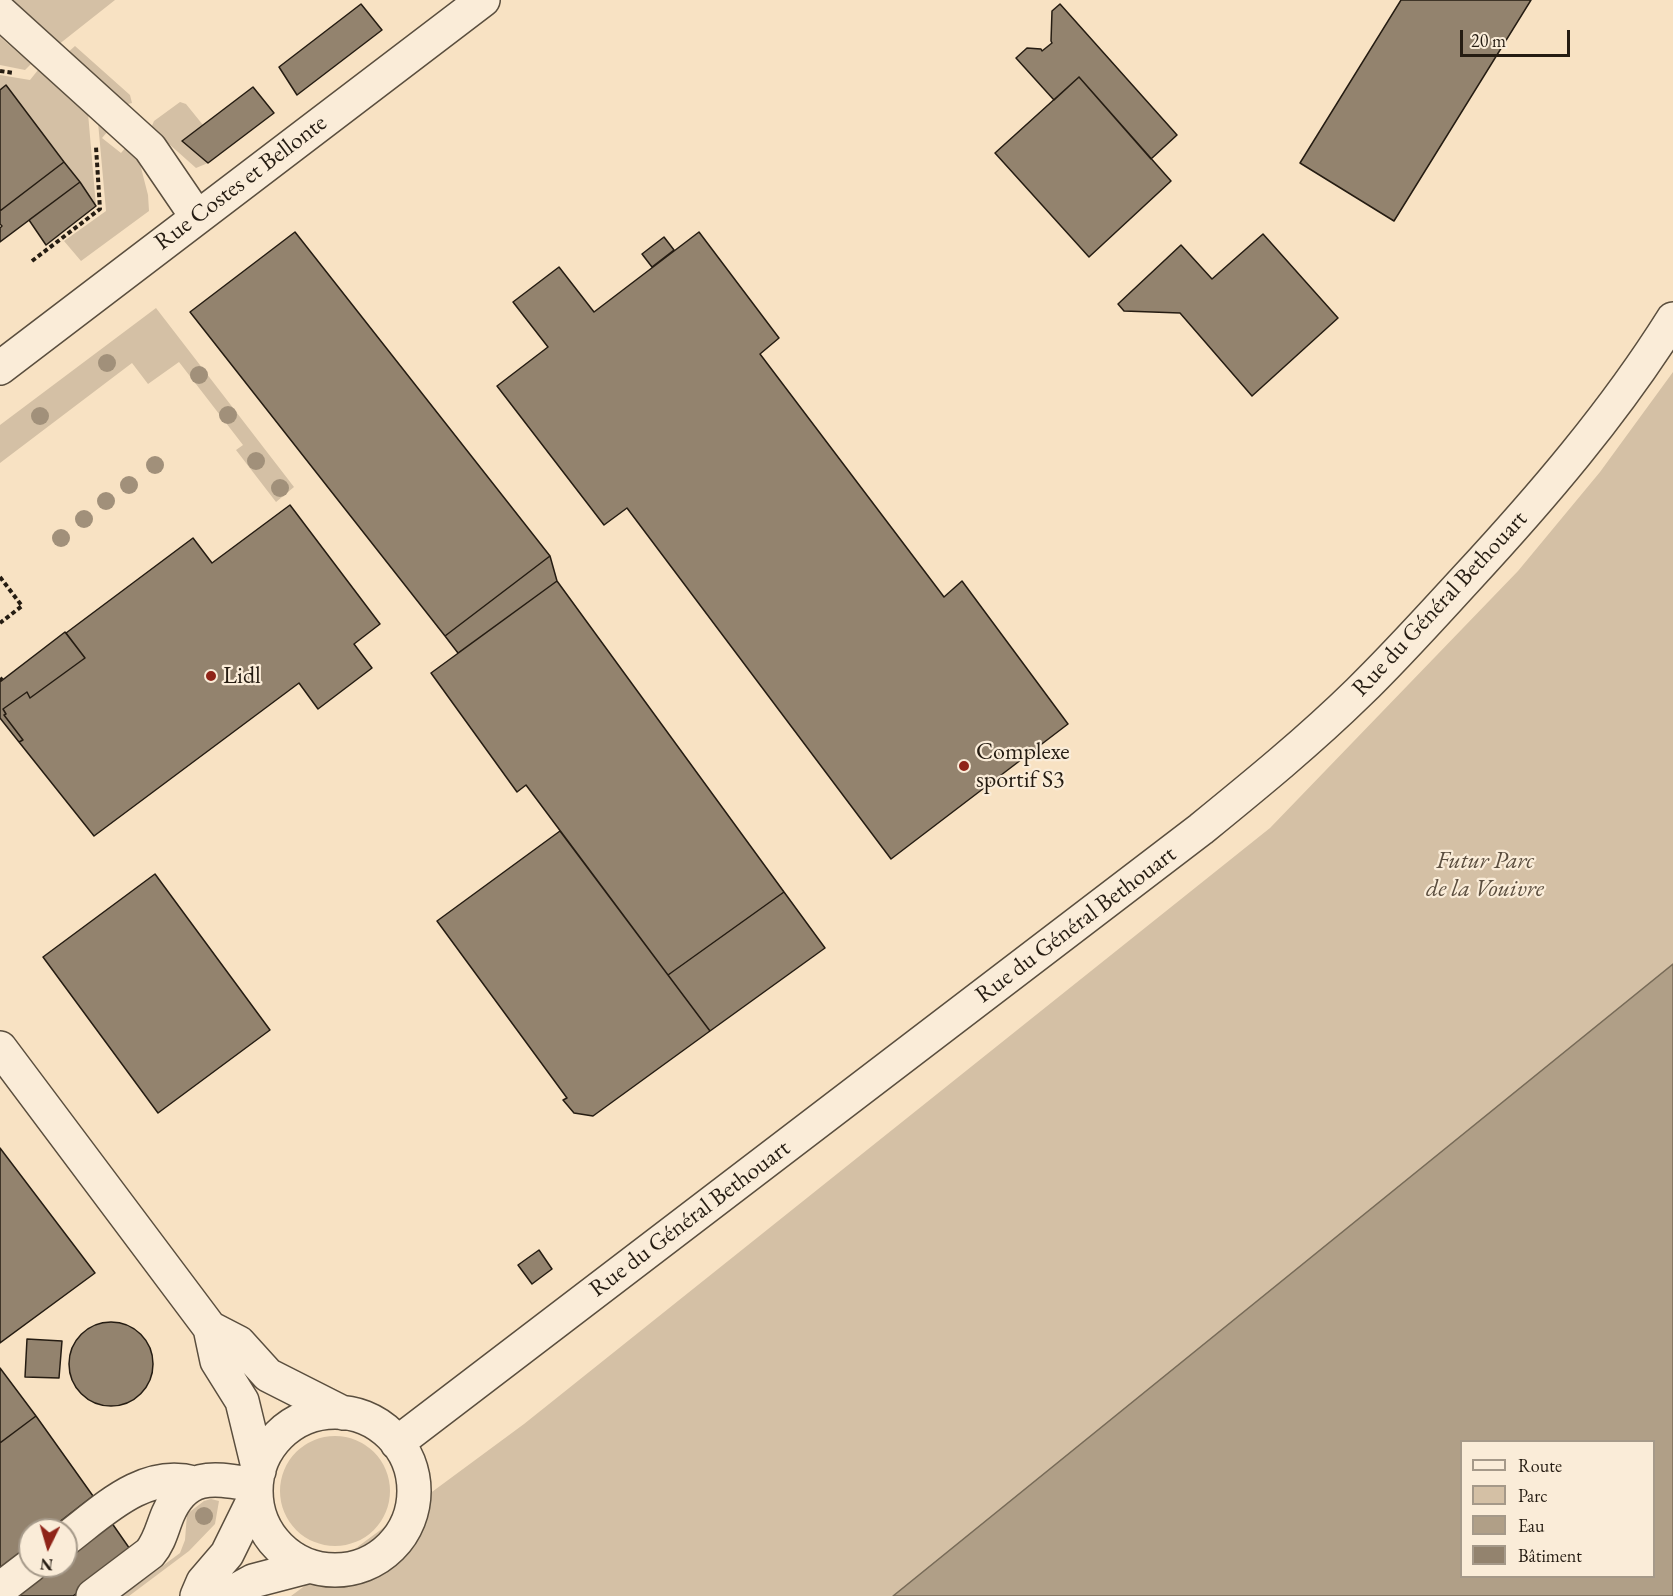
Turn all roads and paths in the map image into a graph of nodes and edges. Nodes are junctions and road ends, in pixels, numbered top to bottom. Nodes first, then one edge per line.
1 (483, 0) edge
2 (0, 12) edge
3 (95, 142) dead end
4 (196, 217) junction
5 (32, 261) dead end
6 (1673, 320) edge
7 (0, 368) edge
8 (0, 578) edge
9 (0, 623) edge
10 (0, 1048) edge
11 (210, 1328) junction
12 (343, 1413) junction
13 (397, 1443) junction
14 (194, 1483) junction
15 (257, 1483) junction
16 (78, 1530) edge
17 (310, 1566) junction
18 (18, 1575) edge
19 (0, 1589) edge
20 (93, 1596) edge
21 (197, 1596) edge
22 (226, 1596) edge

1 - 4 street, Rue Costes et Bellonte
2 - 4 street
3 - 5 path
4 - 7 street, Rue Costes et Bellonte
6 - 13 street, Rue du Général Bethouart
8 - 9 path
10 - 11 street
11 - 12 street
11 - 15 street
12 - 13 street
12 - 15 street
13 - 17 street
14 - 15 street
14 - 16 street
14 - 20 street
15 - 17 street
15 - 21 street
17 - 22 street
18 - 19 street

